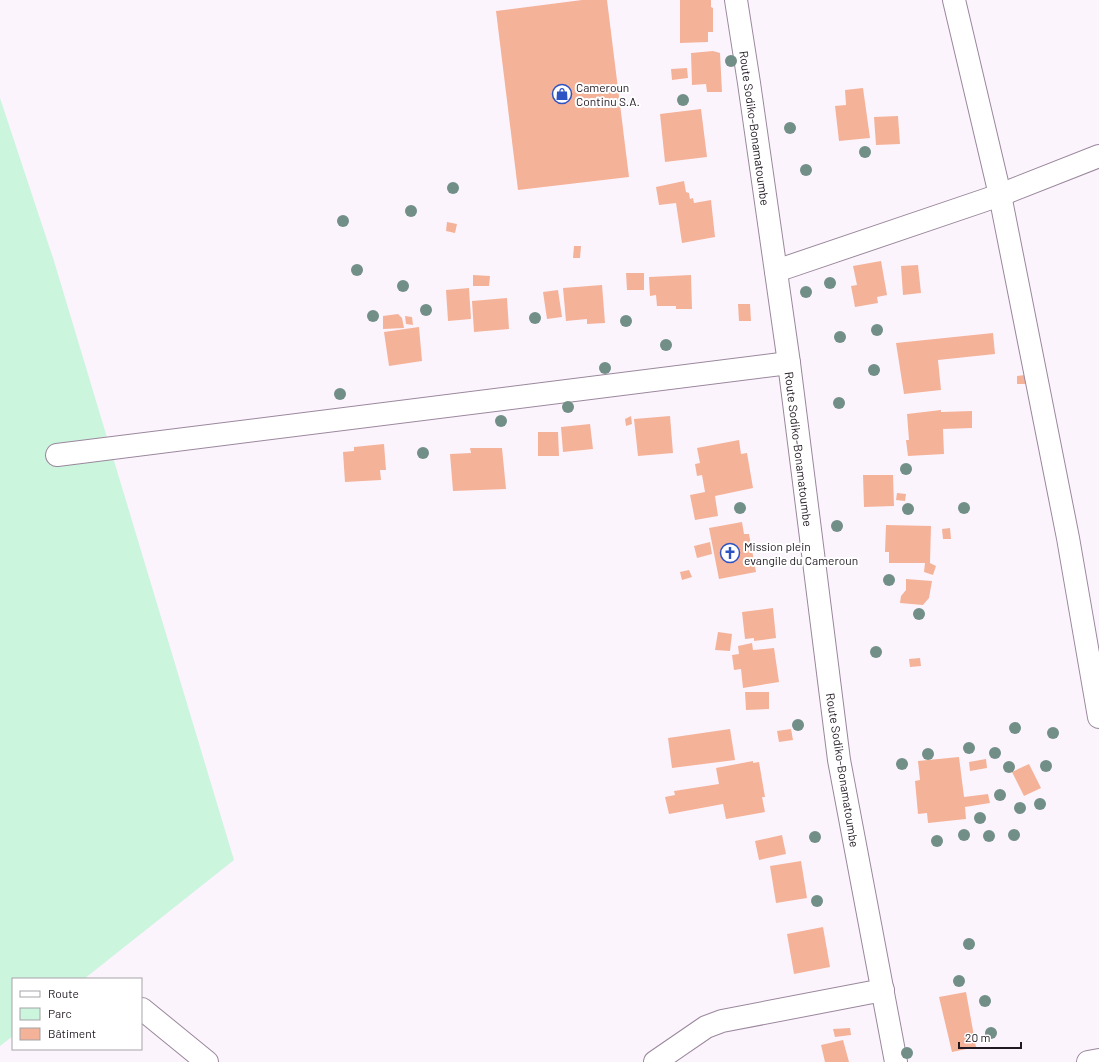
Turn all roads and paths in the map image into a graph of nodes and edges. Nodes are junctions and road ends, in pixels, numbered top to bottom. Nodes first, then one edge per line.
1 (736, 0) edge
2 (954, 0) edge
3 (1099, 156) edge
4 (1000, 196) junction
5 (776, 271) junction
6 (788, 363) junction
7 (57, 455) dead end
8 (1099, 717) edge
9 (883, 990) junction
10 (142, 1009) edge
11 (1099, 1060) edge
12 (207, 1062) edge
13 (655, 1062) edge
14 (896, 1062) edge
15 (1088, 1062) edge

1 - 5 street, Route Sodiko-Bonamatoumbe
2 - 4 street
3 - 4 street
4 - 5 street
4 - 8 street
5 - 6 street, Route Sodiko-Bonamatoumbe
6 - 7 street
6 - 9 street, Route Sodiko-Bonamatoumbe
9 - 13 street
9 - 14 street, Route Sodiko-Bonamatoumbe
10 - 12 street
11 - 15 street

